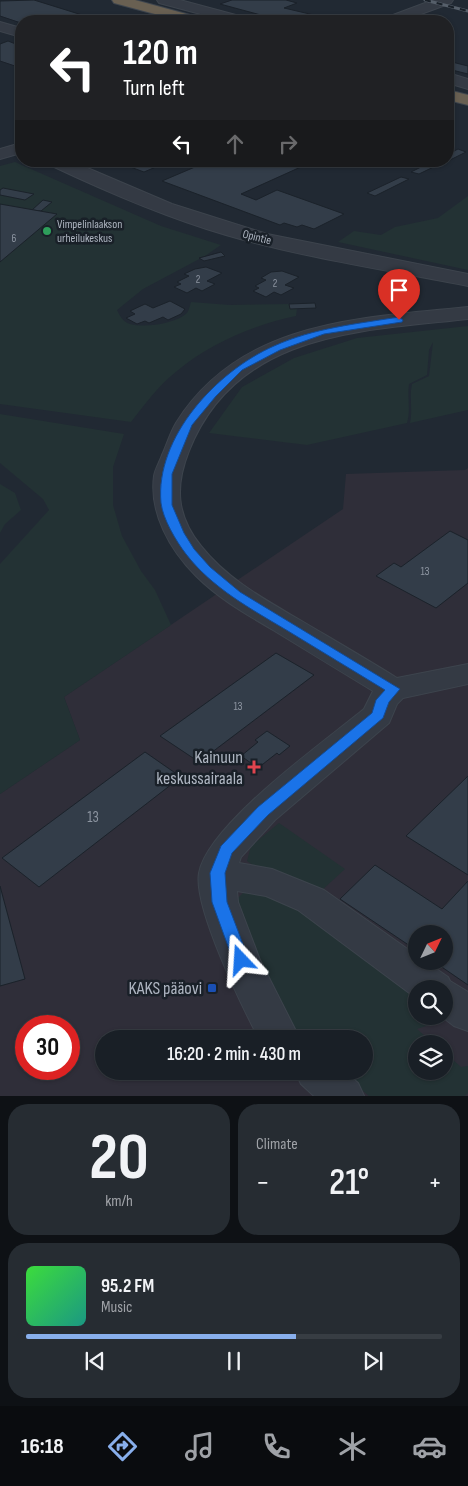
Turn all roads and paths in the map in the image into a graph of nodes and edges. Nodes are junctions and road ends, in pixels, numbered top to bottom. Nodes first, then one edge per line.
1 (105, 0) edge
2 (119, 0) edge
3 (164, 0) edge
4 (446, 0) edge
5 (156, 15) edge
6 (174, 15) edge
7 (220, 15) edge
8 (406, 15) edge
9 (0, 26) edge
10 (15, 31) edge
11 (454, 80) edge
12 (468, 84) edge
13 (454, 96) edge
14 (468, 100) edge
15 (15, 150) edge
16 (0, 154) edge
17 (69, 167) edge
18 (468, 280) edge
19 (468, 312) edge
20 (468, 674) edge
21 (394, 689) junction
22 (217, 873) junction
23 (422, 980) edge
24 (453, 1003) edge
25 (468, 1014) edge
26 (275, 1030) edge
27 (325, 1080) edge
28 (343, 1096) edge

1 - 5 highway
2 - 6 highway
3 - 7 street
4 - 8 street
9 - 10 street
11 - 12 street
13 - 14 highway
15 - 16 street
17 - 18 street, Opintie
19 - 21 street
20 - 21 street
21 - 22 street
22 - 23 street
22 - 26 street
24 - 25 street
27 - 28 street

